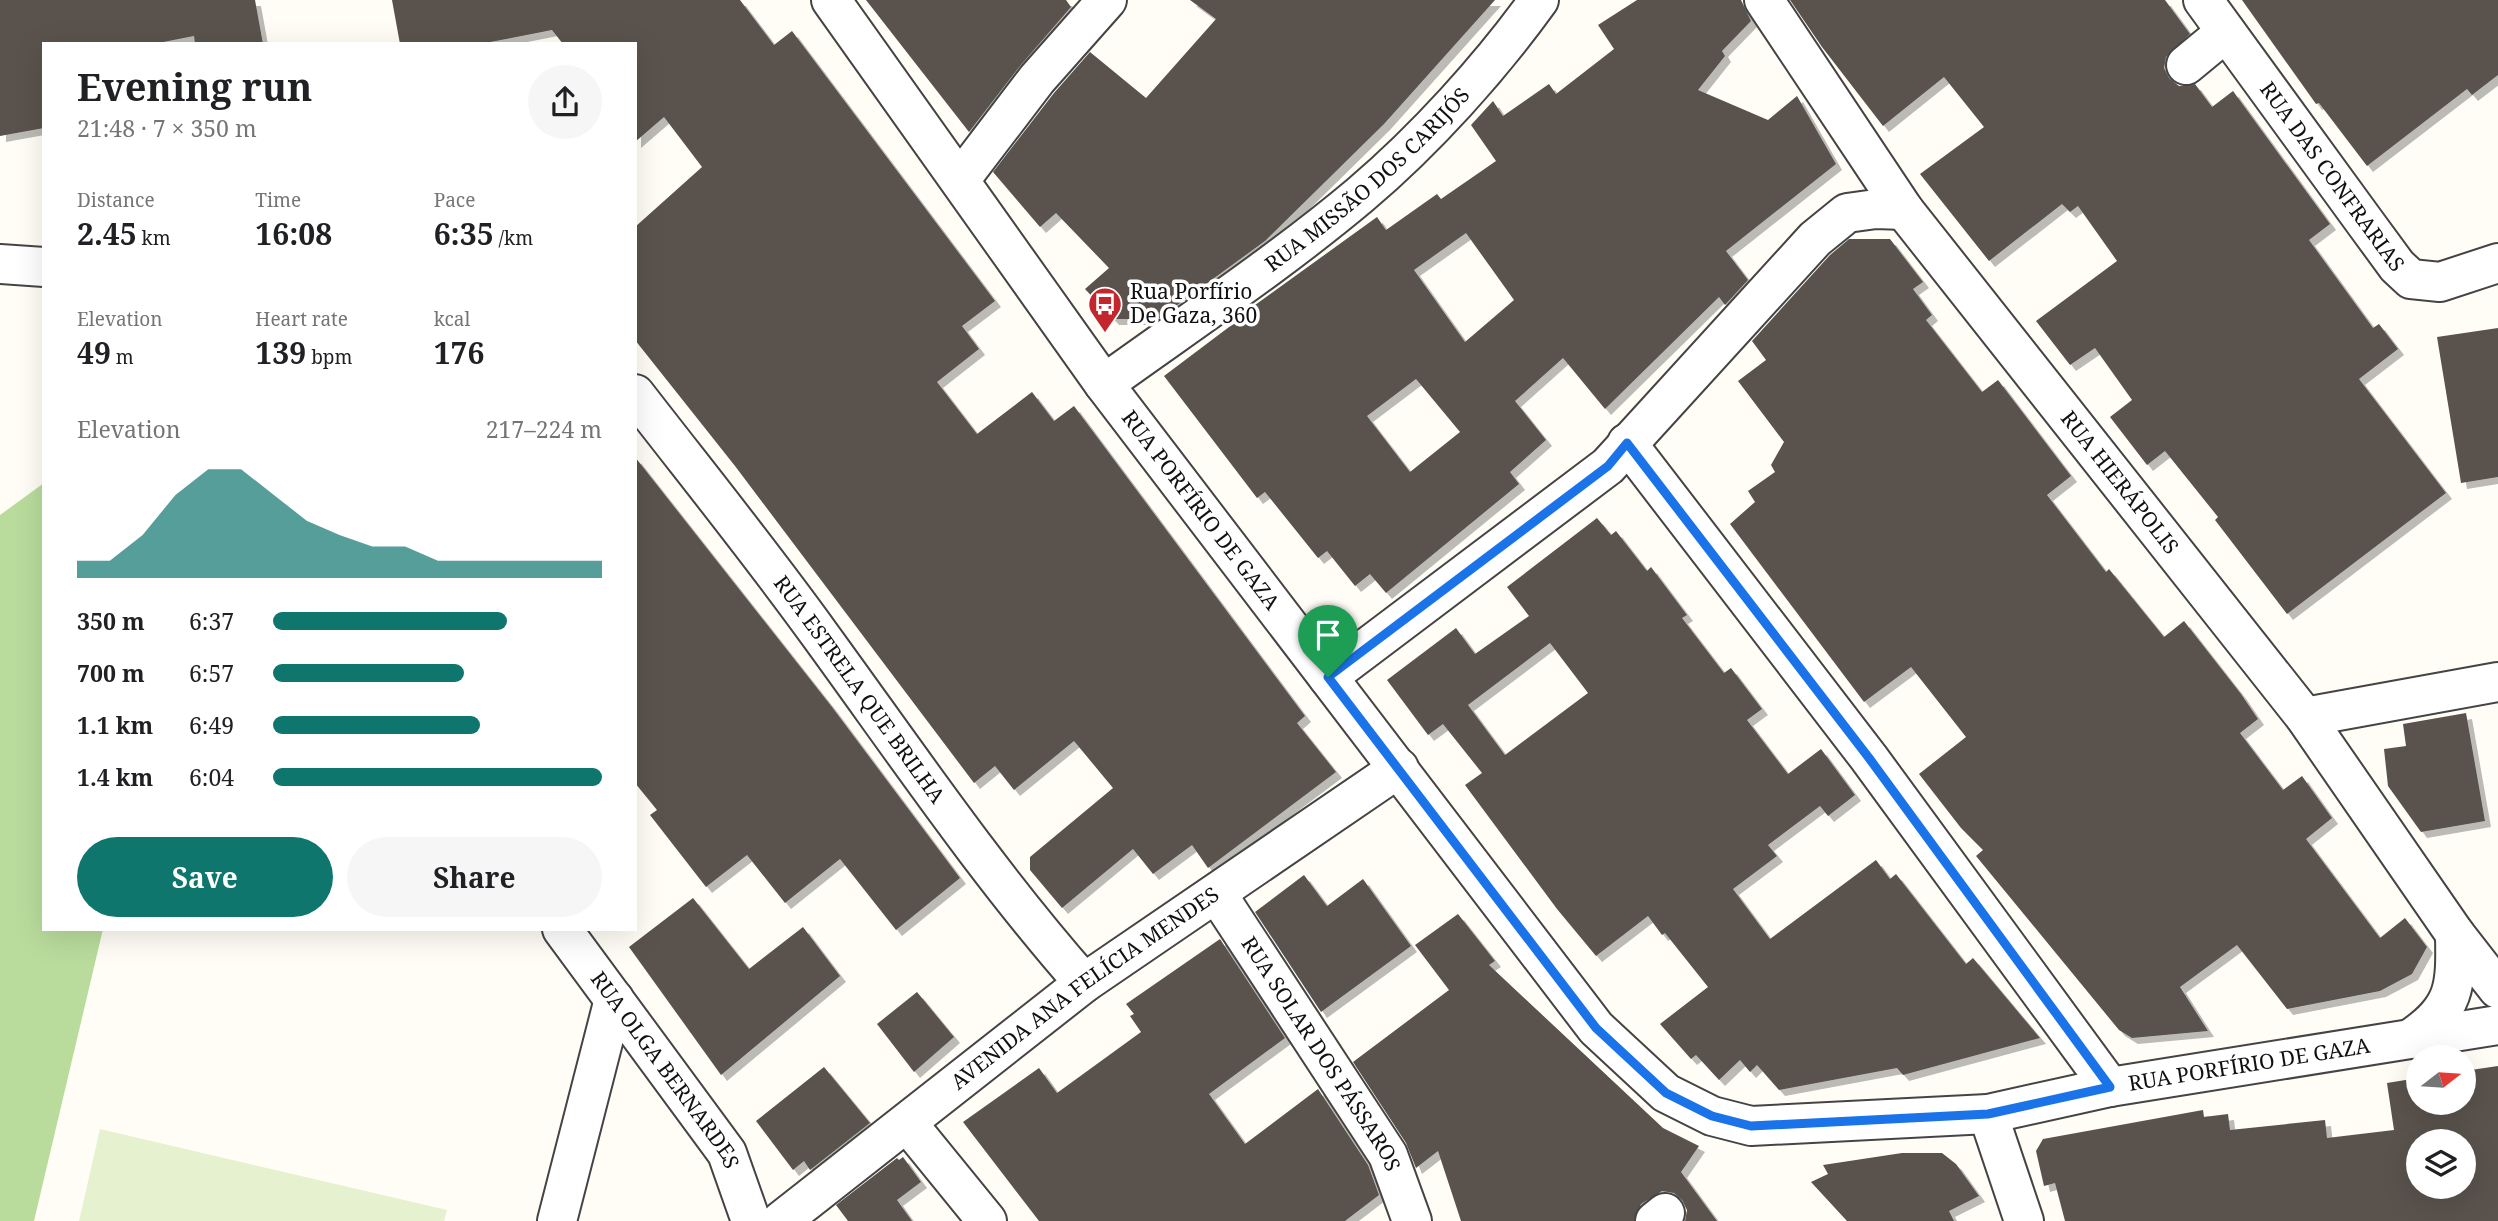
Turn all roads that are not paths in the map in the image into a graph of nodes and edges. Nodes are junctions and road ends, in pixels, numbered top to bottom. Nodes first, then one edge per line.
1 (831, 0) edge
2 (1107, 0) edge
3 (1539, 0) edge
4 (2203, 0) edge
5 (1775, 15) edge
6 (2226, 33) junction
7 (2186, 65) dead end
8 (960, 180) junction
9 (1904, 210) junction
10 (2498, 263) edge
11 (0, 264) edge
12 (42, 267) edge
13 (1104, 384) junction
14 (637, 397) edge
15 (1627, 443) junction
16 (1328, 677) junction
17 (2498, 682) edge
18 (2305, 717) junction
19 (1399, 768) junction
20 (1217, 894) junction
21 (563, 931) edge
22 (2455, 934) junction
23 (1084, 983) junction
24 (2498, 989) edge
25 (614, 999) junction
26 (2498, 1026) edge
27 (2410, 1039) junction
28 (2110, 1087) junction
29 (1988, 1114) junction
30 (908, 1124) junction
31 (557, 1221) edge
32 (751, 1221) edge
33 (781, 1221) edge
34 (987, 1221) edge
35 (1412, 1221) edge
36 (2024, 1221) edge

1 - 8 street, RUA PORFÍRIO DE GAZA
2 - 8 street
3 - 13 street, RUA MISSÃO DOS CARIJÓS
4 - 6 street, RUA DAS CONFRARIAS
5 - 9 street, RUA HIERÁPOLIS
6 - 7 street
6 - 10 street, RUA DAS CONFRARIAS
8 - 13 street, RUA PORFÍRIO DE GAZA
9 - 15 street
9 - 18 street, RUA HIERÁPOLIS
11 - 12 street
13 - 16 street, RUA PORFÍRIO DE GAZA
14 - 23 street, RUA ESTRELA QUE BRILHA
15 - 16 street
15 - 28 street
16 - 19 street, RUA PORFÍRIO DE GAZA
17 - 18 street
18 - 22 street, RUA HIERÁPOLIS
19 - 20 street, AVENIDA ANA FELÍCIA MENDES
19 - 29 street, RUA PORFÍRIO DE GAZA
20 - 23 street, AVENIDA ANA FELÍCIA MENDES
20 - 35 street, RUA SOLAR DOS PÁSSAROS
21 - 25 street, RUA OLGA BERNARDES
22 - 24 street, RUA HIERÁPOLIS
22 - 27 street
23 - 30 street, AVENIDA ANA FELÍCIA MENDES
25 - 31 street
25 - 32 street, RUA OLGA BERNARDES
26 - 27 street, RUA PORFÍRIO DE GAZA
27 - 28 street, RUA PORFÍRIO DE GAZA
28 - 29 street, RUA PORFÍRIO DE GAZA
29 - 36 street
30 - 33 street, AVENIDA ANA FELÍCIA MENDES
30 - 34 street

